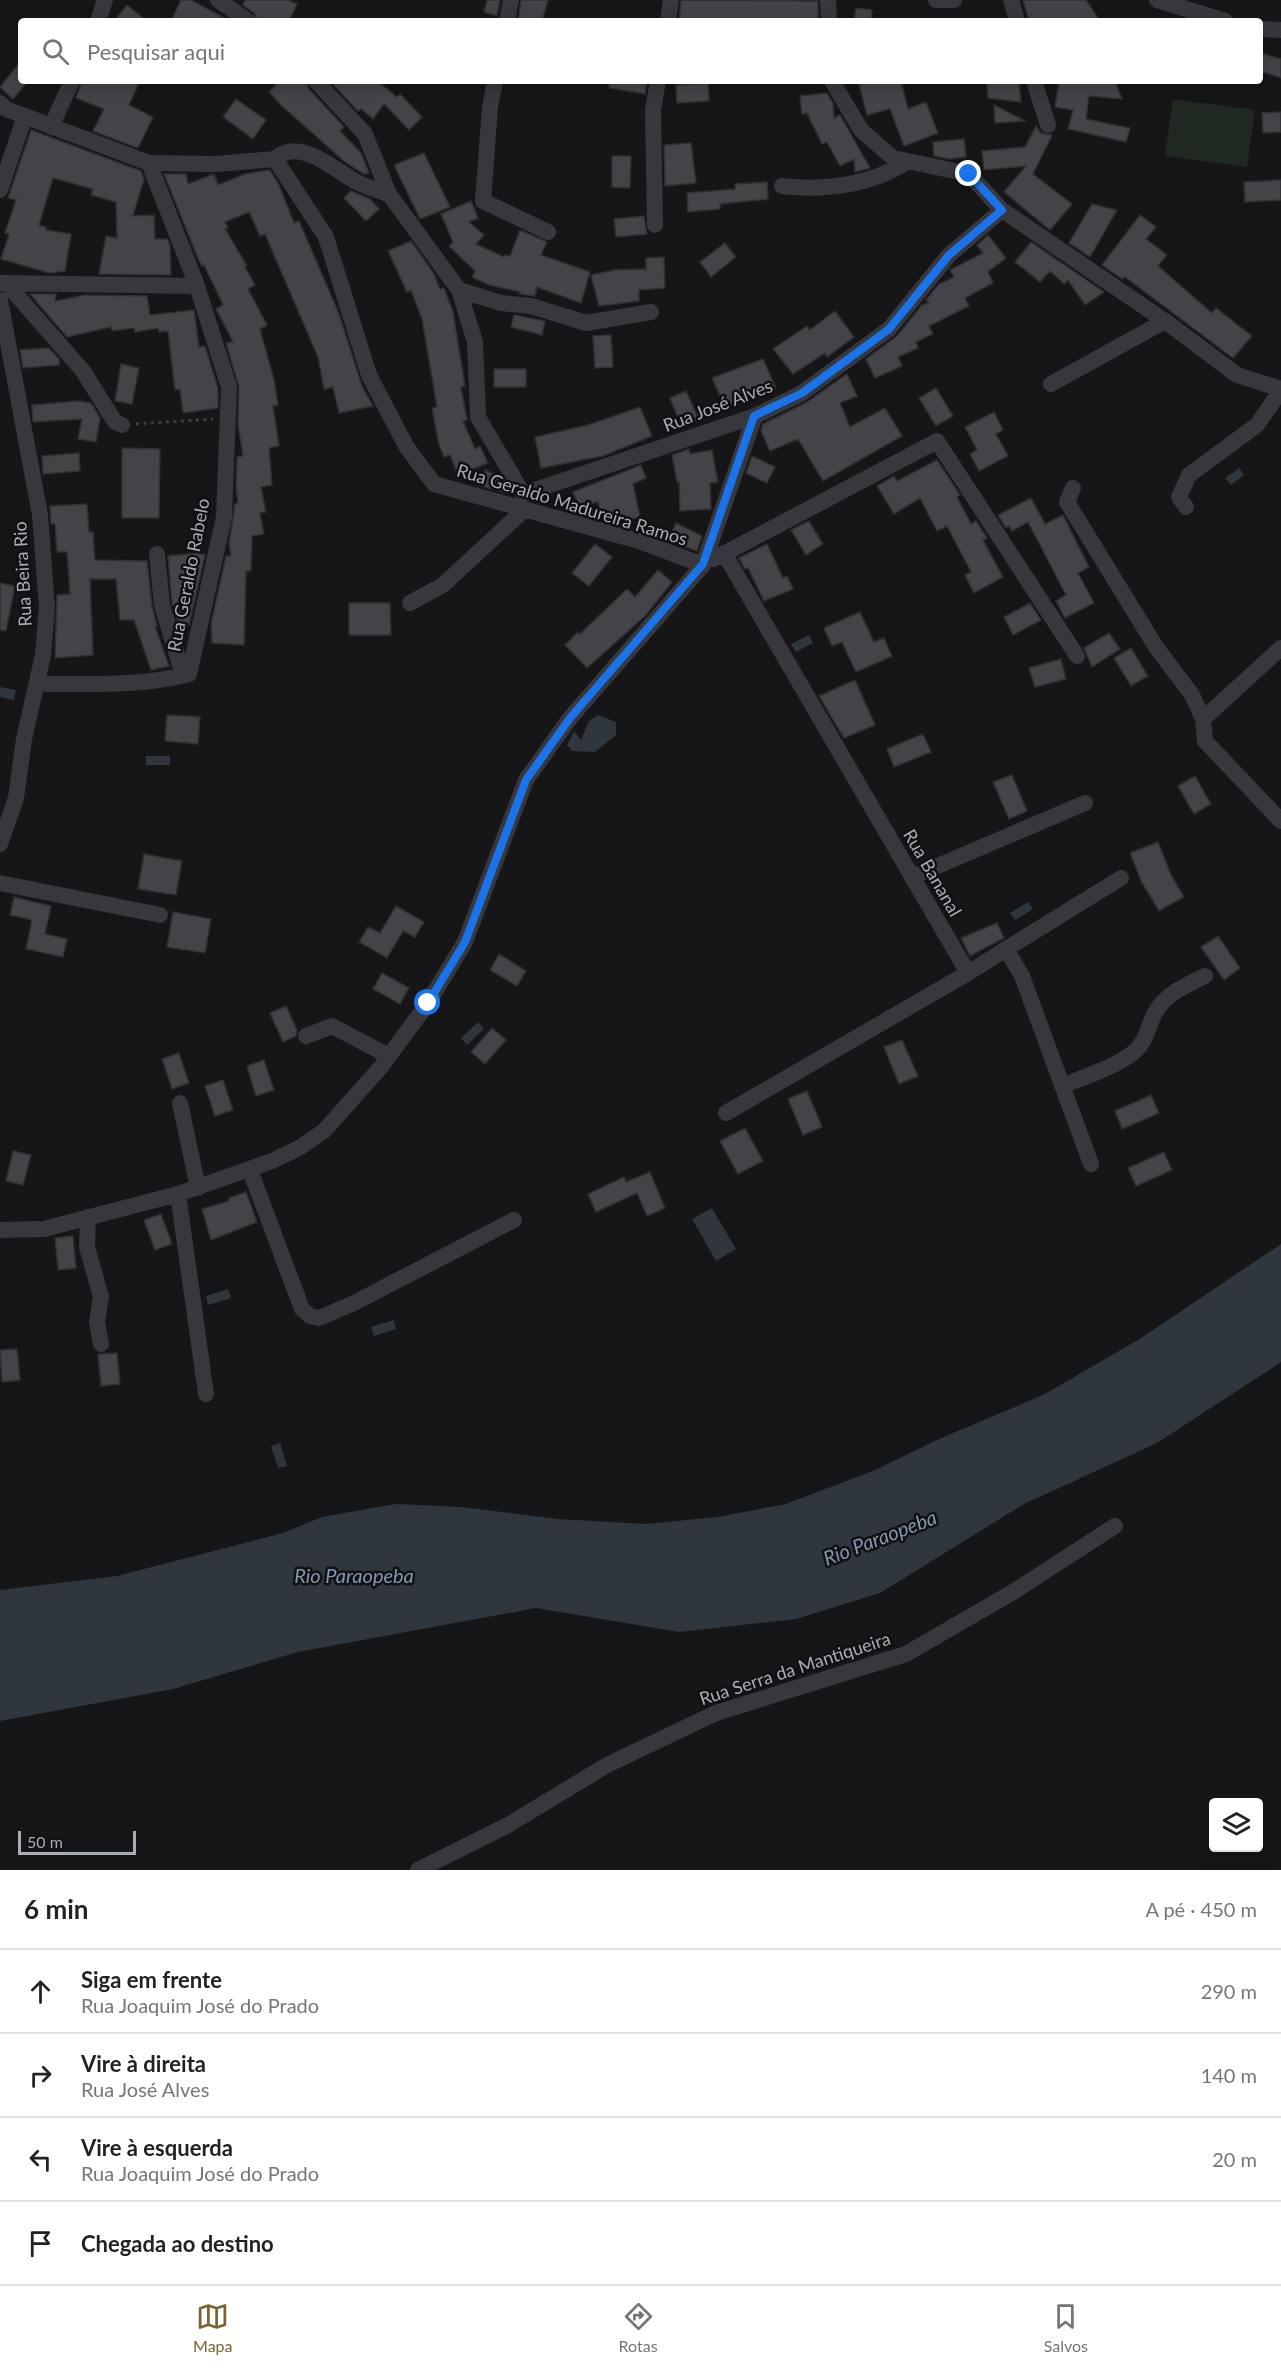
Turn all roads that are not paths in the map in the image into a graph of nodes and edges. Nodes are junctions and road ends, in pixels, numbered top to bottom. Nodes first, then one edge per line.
1 (105, 0) edge
2 (218, 0) edge
3 (511, 0) edge
4 (671, 0) edge
5 (828, 0) edge
6 (936, 0) edge
7 (954, 0) edge
8 (1011, 0) edge
9 (1157, 0) edge
10 (99, 18) edge
11 (244, 18) edge
12 (508, 18) edge
13 (668, 18) edge
14 (829, 18) edge
15 (1016, 18) edge
16 (1215, 18) edge
17 (1263, 29) edge
18 (1281, 30) edge
19 (71, 84) edge
20 (319, 84) edge
21 (494, 84) edge
22 (657, 84) edge
23 (834, 84) edge
24 (1036, 84) edge
25 (0, 103) edge
26 (25, 116) junction
27 (1047, 125) dead end
28 (51, 127) junction
29 (275, 159) junction
30 (908, 161) junction
31 (149, 163) junction
32 (782, 186) dead end
33 (0, 190) edge
34 (389, 194) junction
35 (1002, 210) junction
36 (655, 225) dead end
37 (549, 232) dead end
38 (3, 283) edge
39 (197, 286) junction
40 (459, 290) junction
41 (0, 300) edge
42 (651, 312) dead end
43 (1165, 321) junction
44 (1051, 384) dead end
45 (1281, 389) edge
46 (754, 416) junction
47 (122, 425) road end
48 (1072, 488) dead end
49 (520, 503) junction
50 (1186, 507) dead end
51 (724, 553) junction
52 (157, 554) dead end
53 (703, 564) junction
54 (410, 603) dead end
55 (1281, 648) edge
56 (1077, 656) dead end
57 (183, 675) junction
58 (37, 681) junction
59 (1203, 719) junction
60 (1085, 803) dead end
61 (1281, 821) edge
62 (0, 844) edge
63 (912, 877) junction
64 (1121, 878) dead end
65 (0, 883) edge
66 (160, 915) dead end
67 (1006, 949) junction
68 (968, 973) junction
69 (1205, 976) dead end
70 (306, 1036) dead end
71 (389, 1056) junction
72 (1062, 1086) junction
73 (180, 1103) dead end
74 (726, 1113) dead end
75 (1090, 1164) dead end
76 (250, 1170) junction
77 (198, 1188) junction
78 (178, 1194) junction
79 (88, 1217) junction
80 (514, 1220) dead end
81 (0, 1230) edge
82 (101, 1344) dead end
83 (206, 1394) dead end
84 (1114, 1526) dead end
85 (418, 1870) edge

1 - 10 street
2 - 11 street
3 - 12 street
4 - 13 street
5 - 14 street
6 - 7 street
8 - 15 street
9 - 16 street
17 - 18 street
19 - 28 street
20 - 34 street
21 - 37 street
22 - 36 street
23 - 30 street
24 - 27 street
25 - 26 street
26 - 28 street
26 - 33 street
28 - 31 street
29 - 31 street
29 - 34 street
29 - 49 street, Rua Geraldo Madureira Ramos
30 - 32 street
30 - 35 street
31 - 39 street, Rua Geraldo Rabelo
34 - 40 street
35 - 43 street
35 - 46 street, Rua José Alves
38 - 39 street
38 - 47 street
39 - 57 street, Rua Geraldo Rabelo
40 - 42 street
40 - 49 street
41 - 58 street, Rua Beira Rio
43 - 44 street
43 - 45 street
45 - 50 street
46 - 49 street, Rua José Alves
46 - 53 street
48 - 59 street
49 - 53 street, Rua Geraldo Madureira Ramos
49 - 54 street
51 - 53 street
51 - 56 street
51 - 63 street, Rua Bananal
52 - 57 street
53 - 71 street
55 - 59 street
57 - 58 street, Rua Geraldo Rabelo
58 - 62 street, Rua Beira Rio
59 - 61 street
60 - 63 street
63 - 68 street, Rua Bananal
64 - 67 street
65 - 66 street
67 - 68 street
67 - 72 street
68 - 74 street
69 - 72 street
70 - 71 street
71 - 76 street
72 - 75 street
73 - 77 street
76 - 77 street
76 - 80 street
77 - 78 street
78 - 79 street
78 - 83 street
79 - 81 street
79 - 82 street
84 - 85 street, Rua Serra da Mantiqueira

